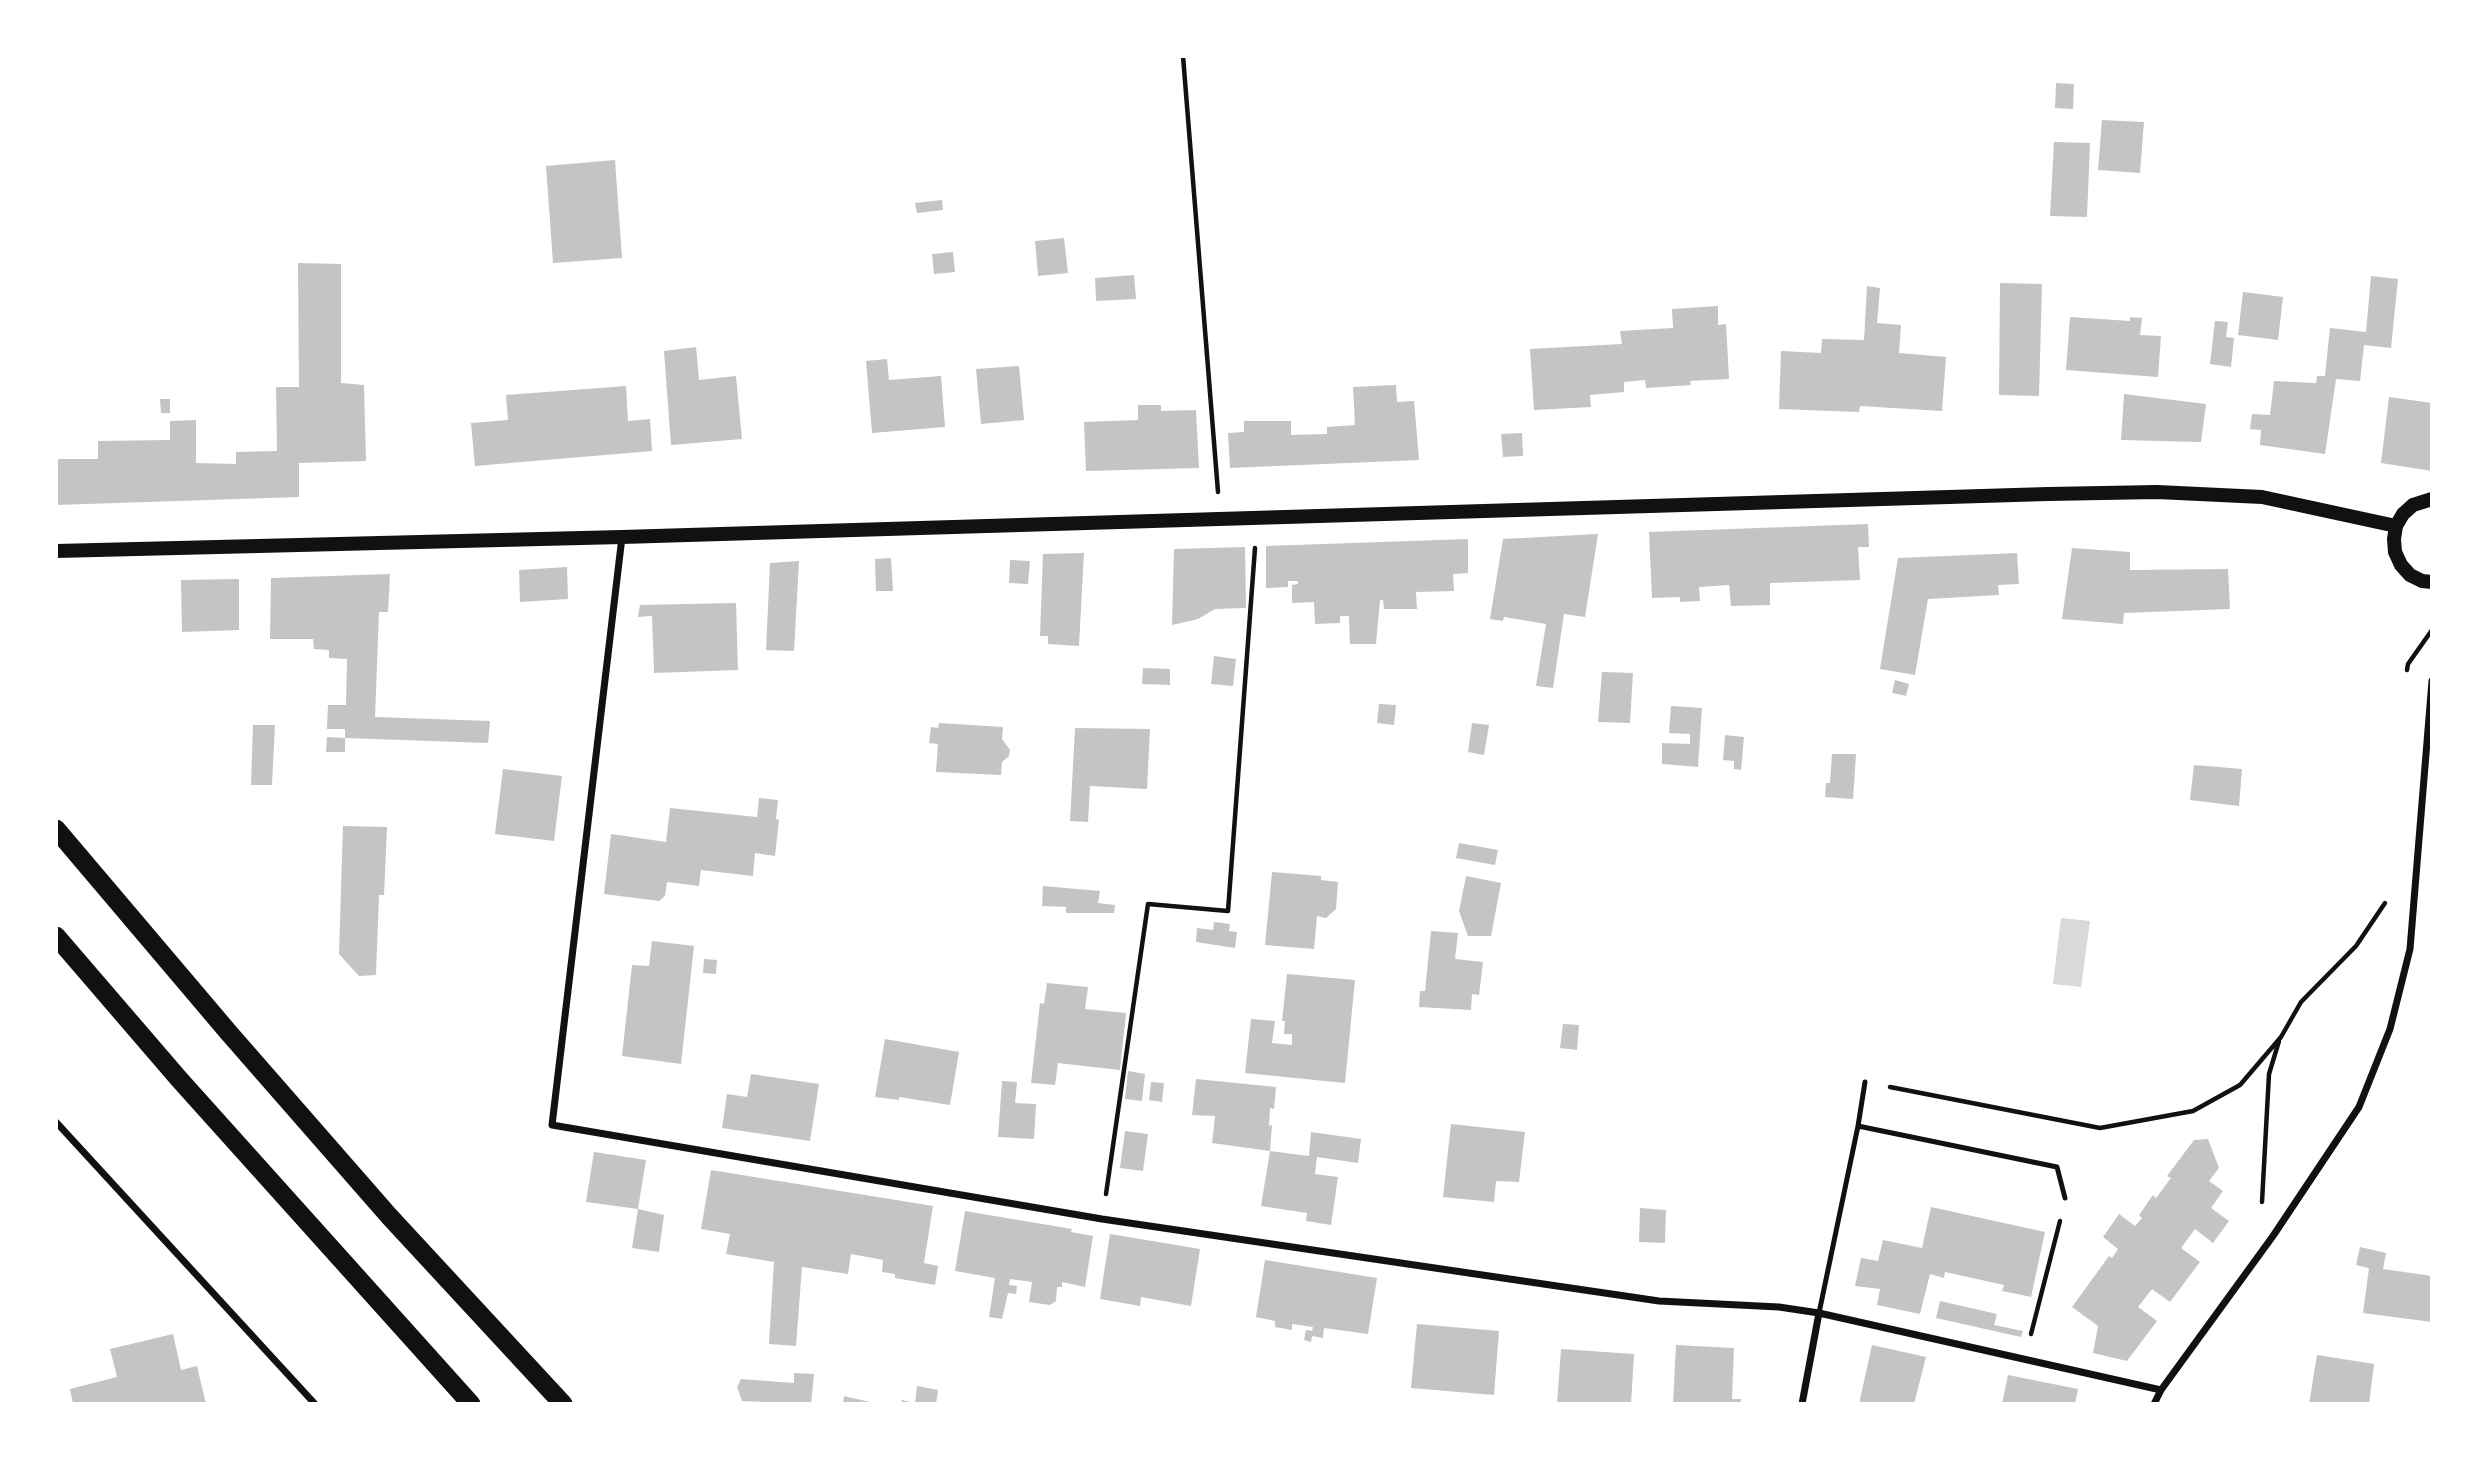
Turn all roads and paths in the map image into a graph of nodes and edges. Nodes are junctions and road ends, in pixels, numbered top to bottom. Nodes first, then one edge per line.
1 (1183, 56) edge
2 (2432, 499) edge
3 (1257, 519) junction
4 (1220, 520) junction
5 (2396, 526) junction
6 (622, 537) junction
7 (56, 551) edge
8 (2432, 582) edge
9 (2432, 630) edge
10 (2407, 677) dead end
11 (2432, 681) edge
12 (56, 829) edge
13 (2387, 902) dead end
14 (56, 936) edge
15 (2280, 1037) junction
16 (1866, 1082) joint
17 (56, 1122) edge
18 (1858, 1126) junction
19 (2065, 1198) joint
20 (2261, 1211) dead end
21 (1102, 1219) junction
22 (1819, 1313) junction
23 (2025, 1359) junction
24 (2161, 1390) junction
25 (315, 1404) edge
26 (471, 1404) edge
27 (563, 1404) edge
28 (1802, 1404) edge
29 (2154, 1404) edge

1 - 4 path
2 - 5 main road
3 - 4 main road
3 - 5 main road
3 - 21 path
4 - 6 main road
5 - 8 main road
6 - 7 main road
6 - 21 street
9 - 10 path
11 - 24 street
12 - 27 highway
13 - 15 path
14 - 26 highway
15 - 16 path
15 - 20 path
16 - 18 lane
17 - 25 street
18 - 19 lane
18 - 22 lane
19 - 23 path
21 - 22 street
22 - 23 street
22 - 28 street
23 - 24 street
24 - 29 street

